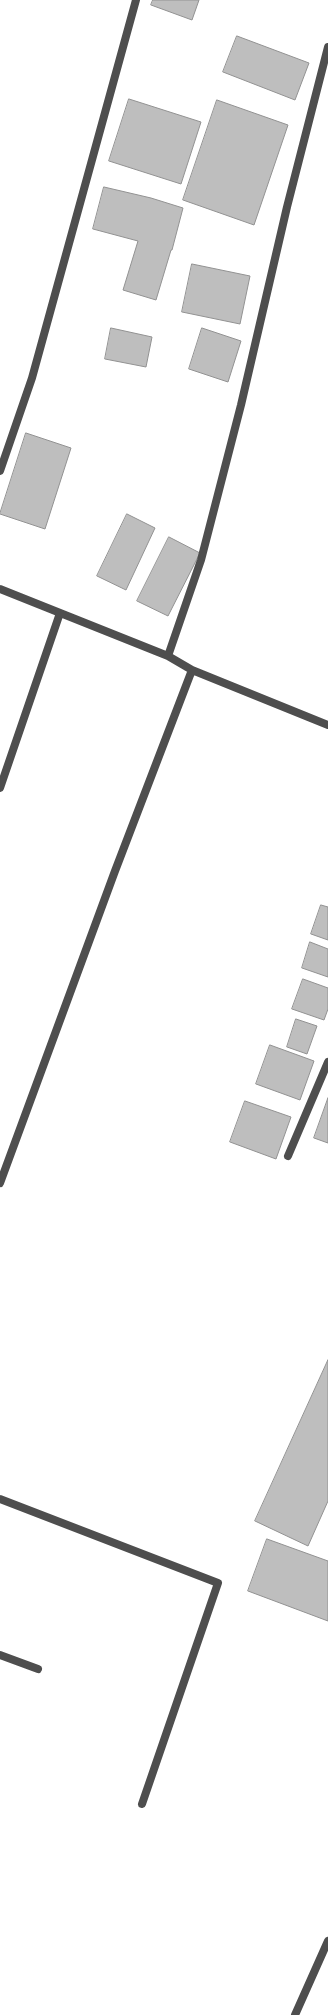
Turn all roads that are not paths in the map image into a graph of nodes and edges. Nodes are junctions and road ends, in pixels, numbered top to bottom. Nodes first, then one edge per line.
1 (136, 0) edge
2 (328, 47) edge
3 (0, 471) edge
4 (0, 589) edge
5 (60, 613) junction
6 (168, 656) junction
7 (192, 670) junction
8 (328, 725) edge
9 (0, 788) edge
10 (328, 1062) edge
11 (288, 1156) dead end
12 (0, 1183) edge
13 (0, 1499) edge
14 (0, 1655) edge
15 (38, 1668) dead end
16 (142, 1804) dead end
17 (328, 1941) edge
18 (295, 2015) edge

1 - 3 street
2 - 6 street
4 - 5 street
5 - 6 street
5 - 9 street
6 - 7 street
7 - 8 street
7 - 12 street
10 - 11 street
13 - 16 street
14 - 15 street
17 - 18 street

